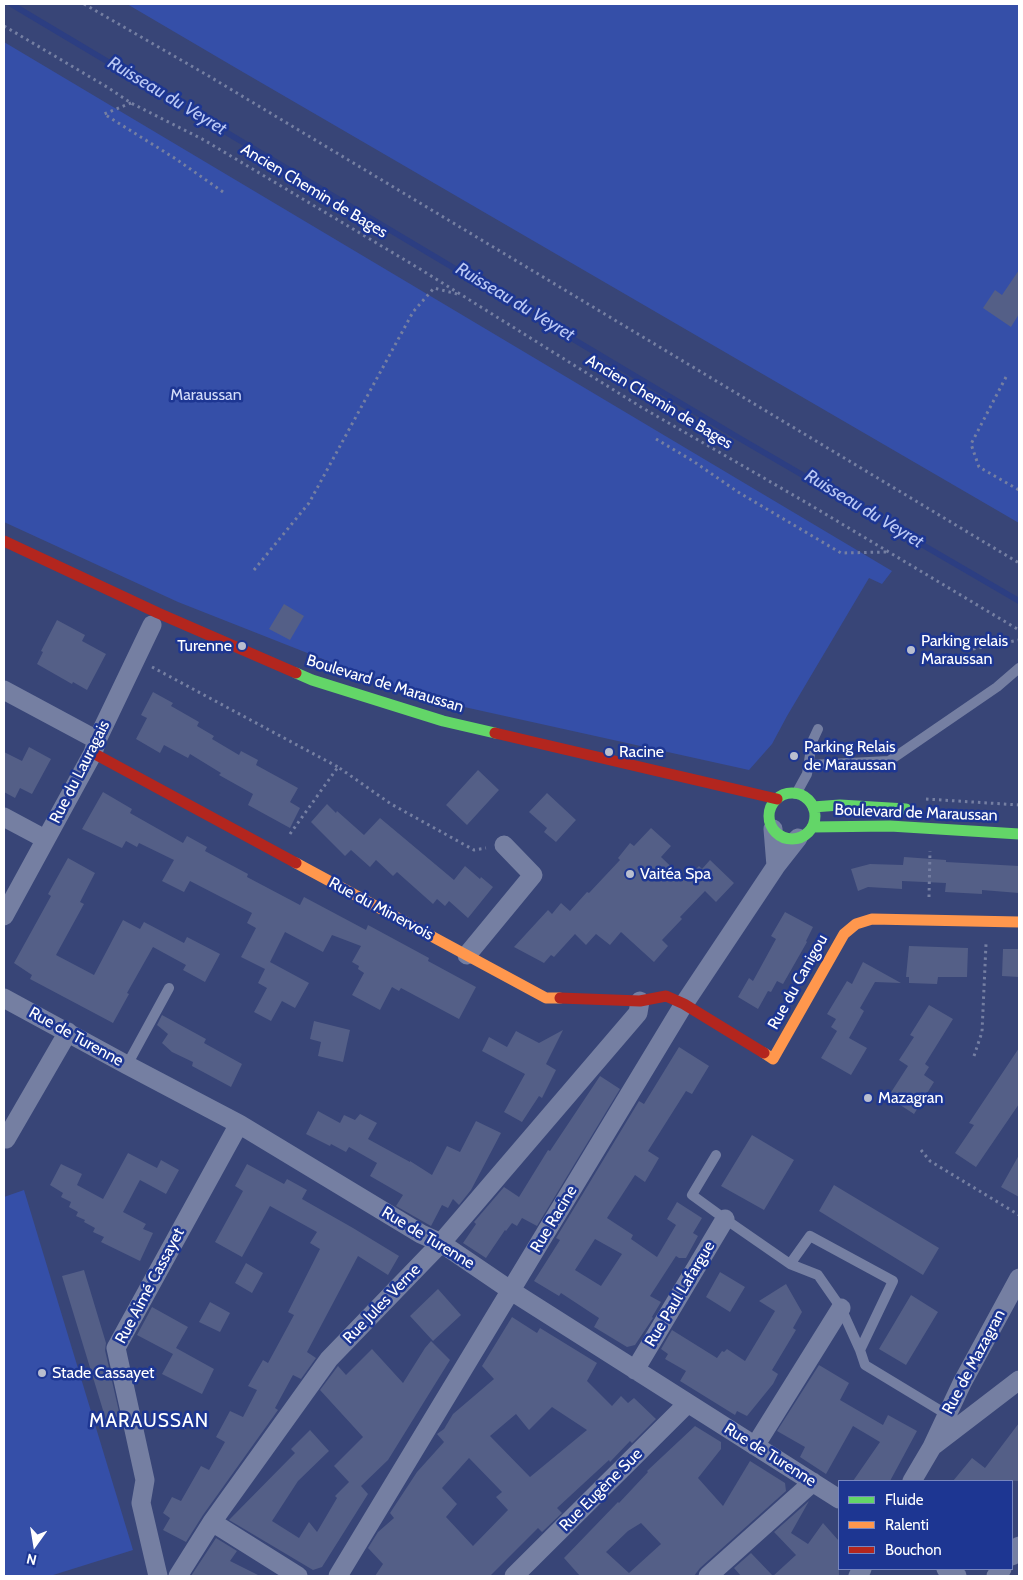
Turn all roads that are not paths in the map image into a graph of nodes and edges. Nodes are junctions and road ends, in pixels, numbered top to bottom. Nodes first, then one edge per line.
1 (4, 541) edge
2 (152, 625) dead end
3 (1019, 668) edge
4 (4, 690) edge
5 (818, 729) dead end
6 (95, 746) junction
7 (808, 765) junction
8 (796, 794) junction
9 (728, 799) dead end
10 (777, 799) junction
11 (745, 803) dead end
12 (813, 807) junction
13 (921, 810) dead end
14 (4, 818) edge
15 (768, 818) junction
16 (805, 832) junction
17 (1019, 834) edge
18 (45, 839) junction
19 (504, 845) road end
20 (776, 866) junction
21 (4, 916) edge
22 (1019, 922) edge
23 (467, 955) junction
24 (169, 988) dead end
25 (4, 998) edge
26 (640, 1001) junction
27 (684, 1004) junction
28 (68, 1032) junction
29 (127, 1066) junction
30 (238, 1124) junction
31 (6, 1139) dead end
32 (716, 1155) dead end
33 (725, 1219) junction
34 (441, 1243) junction
35 (790, 1264) junction
36 (1019, 1278) edge
37 (510, 1291) junction
38 (841, 1308) junction
39 (860, 1350) junction
40 (635, 1370) junction
41 (1019, 1380) edge
42 (688, 1403) junction
43 (946, 1414) junction
44 (756, 1446) junction
45 (932, 1447) junction
46 (913, 1480) edge
47 (813, 1482) junction
48 (838, 1498) edge
49 (212, 1522) junction
50 (158, 1576) edge
51 (178, 1576) edge
52 (298, 1576) edge
53 (338, 1576) edge
54 (514, 1576) edge
55 (708, 1576) edge

1 - 10 main road, Boulevard de Maraussan
2 - 6 street, Rue du Lauragais
3 - 7 lane
4 - 6 street, Rue du Minervois
5 - 7 lane
6 - 18 street, Rue du Lauragais
6 - 23 main road, Rue du Minervois
7 - 8 lane
8 - 10 main road
8 - 12 main road
9 - 11 main road
10 - 15 main road
12 - 13 main road, Boulevard de Maraussan
12 - 16 main road
14 - 18 street
15 - 16 main road
15 - 20 street
16 - 17 main road, Boulevard de Maraussan
16 - 20 street, Rue Racine
18 - 21 street, Rue du Lauragais
19 - 23 street
20 - 27 street, Rue Racine
22 - 27 main road, Rue du Canigou
23 - 26 main road, Rue du Minervois
24 - 29 lane
25 - 28 street, Rue de Turenne
26 - 27 main road, Rue du Minervois
26 - 34 street, Rue Jules Verne
27 - 37 street, Rue Racine
28 - 29 street, Rue de Turenne
28 - 31 street
29 - 30 street, Rue de Turenne
30 - 34 street, Rue de Turenne
30 - 50 street, Rue Aimé Cassayet
32 - 33 lane
33 - 35 lane
33 - 40 street, Rue Paul Lafargue
34 - 37 street, Rue de Turenne
34 - 49 street, Rue Jules Verne
35 - 38 lane
35 - 39 lane
36 - 43 street, Rue de Mazagran
37 - 40 street, Rue de Turenne
37 - 53 street, Rue Racine
38 - 39 lane
38 - 44 street
39 - 43 lane
40 - 42 street, Rue de Turenne
41 - 45 street, Rue de Mazagran
42 - 44 street, Rue de Turenne
42 - 54 street, Rue Eugène Sue
43 - 45 street, Rue de Mazagran
44 - 47 street, Rue de Turenne
45 - 46 street, Rue de Mazagran
47 - 48 street, Rue de Turenne
47 - 55 street
49 - 51 street, Rue Jules Verne
49 - 52 street

